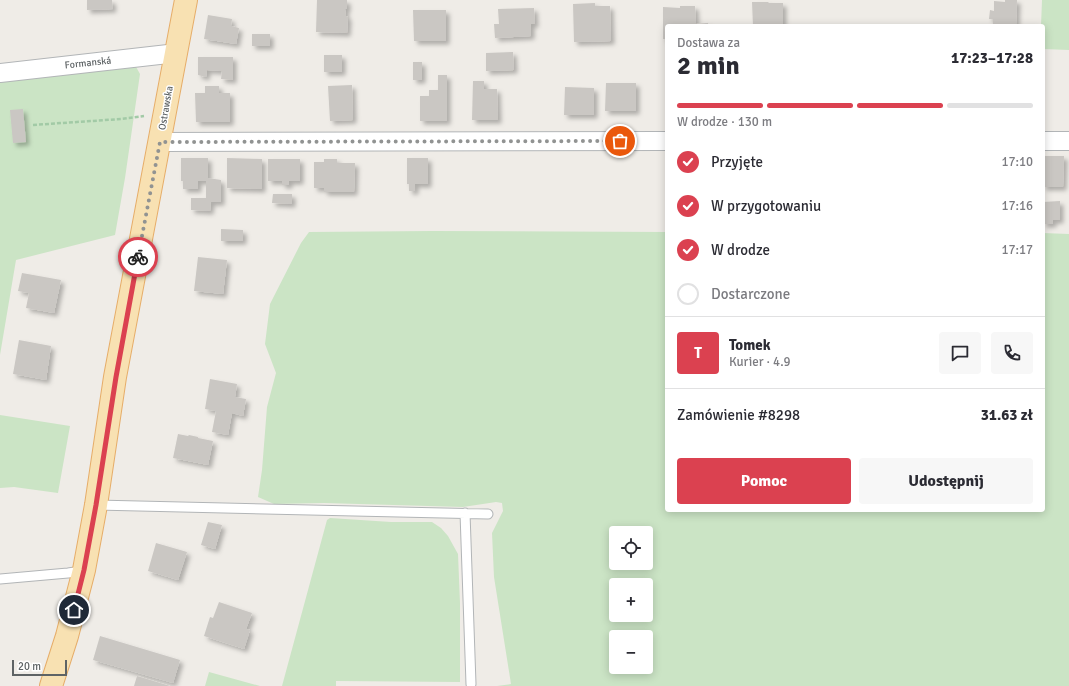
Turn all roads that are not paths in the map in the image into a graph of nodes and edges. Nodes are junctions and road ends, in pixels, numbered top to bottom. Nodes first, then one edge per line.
1 (186, 0) edge
2 (176, 53) junction
3 (0, 73) edge
4 (1045, 140) edge
5 (665, 141) edge
6 (1069, 141) edge
7 (160, 142) junction
8 (96, 505) junction
9 (464, 513) junction
10 (488, 514) dead end
11 (84, 570) junction
12 (0, 579) edge
13 (471, 684) dead end
14 (51, 686) edge

1 - 2 main road, Ostrawska
2 - 3 street, Formanská
2 - 7 main road, Ostrawska
4 - 6 street
5 - 7 street
7 - 8 main road, Ostrawska
8 - 9 lane
8 - 11 main road, Ostrawska
9 - 10 lane
9 - 13 lane
11 - 12 lane
11 - 14 main road, Ostrawska

